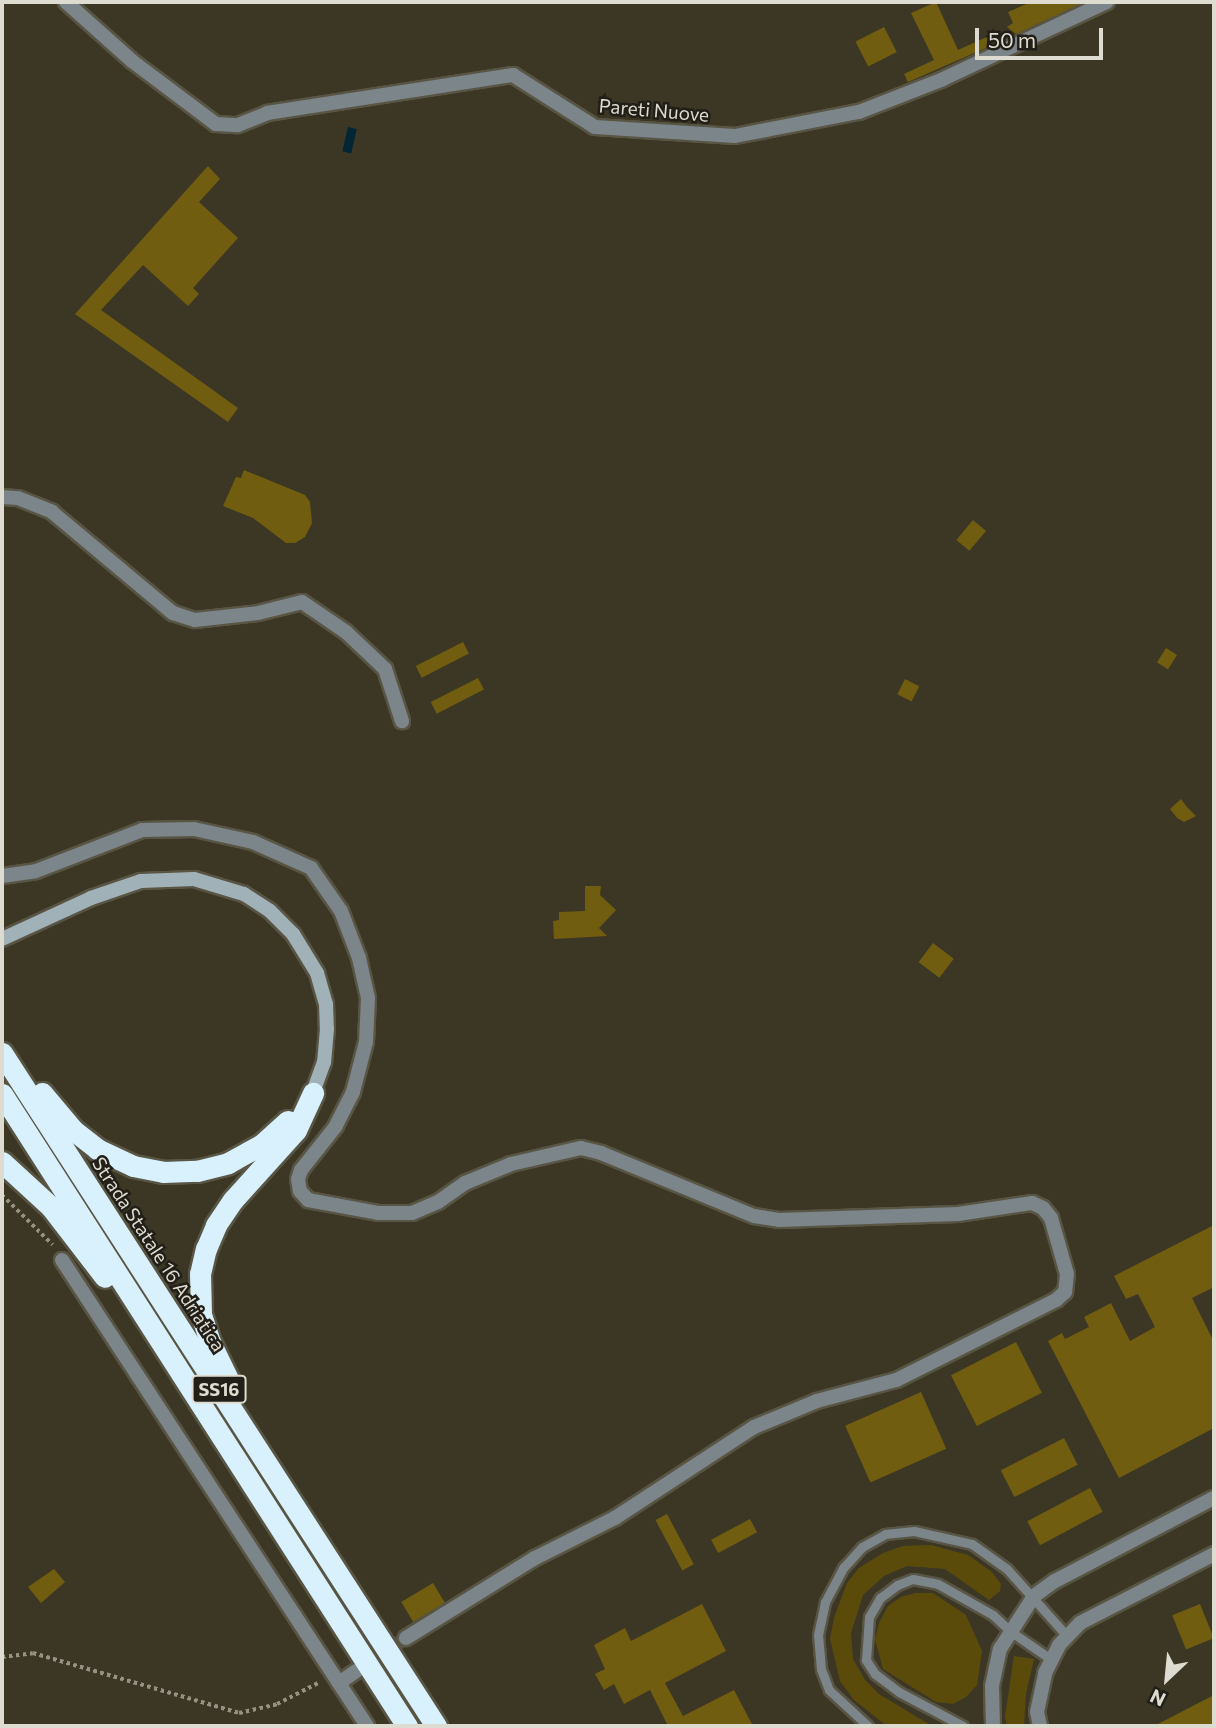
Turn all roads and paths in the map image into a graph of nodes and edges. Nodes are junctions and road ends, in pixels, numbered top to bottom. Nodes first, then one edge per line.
1 (66, 2) edge
2 (1107, 2) edge
3 (2, 497) edge
4 (402, 721) dead end
5 (2, 876) edge
6 (2, 939) edge
7 (2, 1041) edge
8 (2, 1054) edge
9 (313, 1093) junction
10 (2, 1094) edge
11 (2, 1162) edge
12 (2, 1195) edge
13 (52, 1245) dead end
14 (62, 1260) dead end
15 (236, 1455) junction
16 (1214, 1498) edge
17 (295, 1506) junction
18 (1214, 1554) edge
19 (1034, 1596) junction
20 (1010, 1630) junction
21 (1067, 1636) junction
22 (406, 1637) tunnel mouth
23 (2, 1657) edge
24 (1052, 1660) junction
25 (356, 1671) tunnel mouth
26 (337, 1679) junction
27 (367, 1726) edge
28 (407, 1726) edge
29 (436, 1726) edge
30 (867, 1726) edge
31 (963, 1726) edge
32 (993, 1726) edge
33 (1040, 1726) edge

1 - 2 street, Pareti Nuove
3 - 4 street
5 - 22 street
6 - 9 main road
7 - 9 highway
8 - 17 highway, Strada Statale 16 Adriatica / SS16
9 - 17 highway, SS16
10 - 15 highway, SS16
11 - 15 highway, SS16
12 - 13 path
14 - 26 street
15 - 28 highway, SS16
16 - 19 street
17 - 29 highway, Strada Statale 16 Adriatica / SS16
18 - 21 street
19 - 20 street
19 - 21 lane
19 - 30 lane
20 - 24 lane
20 - 31 lane
20 - 32 street
21 - 24 street
23 - 26 path
24 - 33 street
25 - 26 street
26 - 27 street

